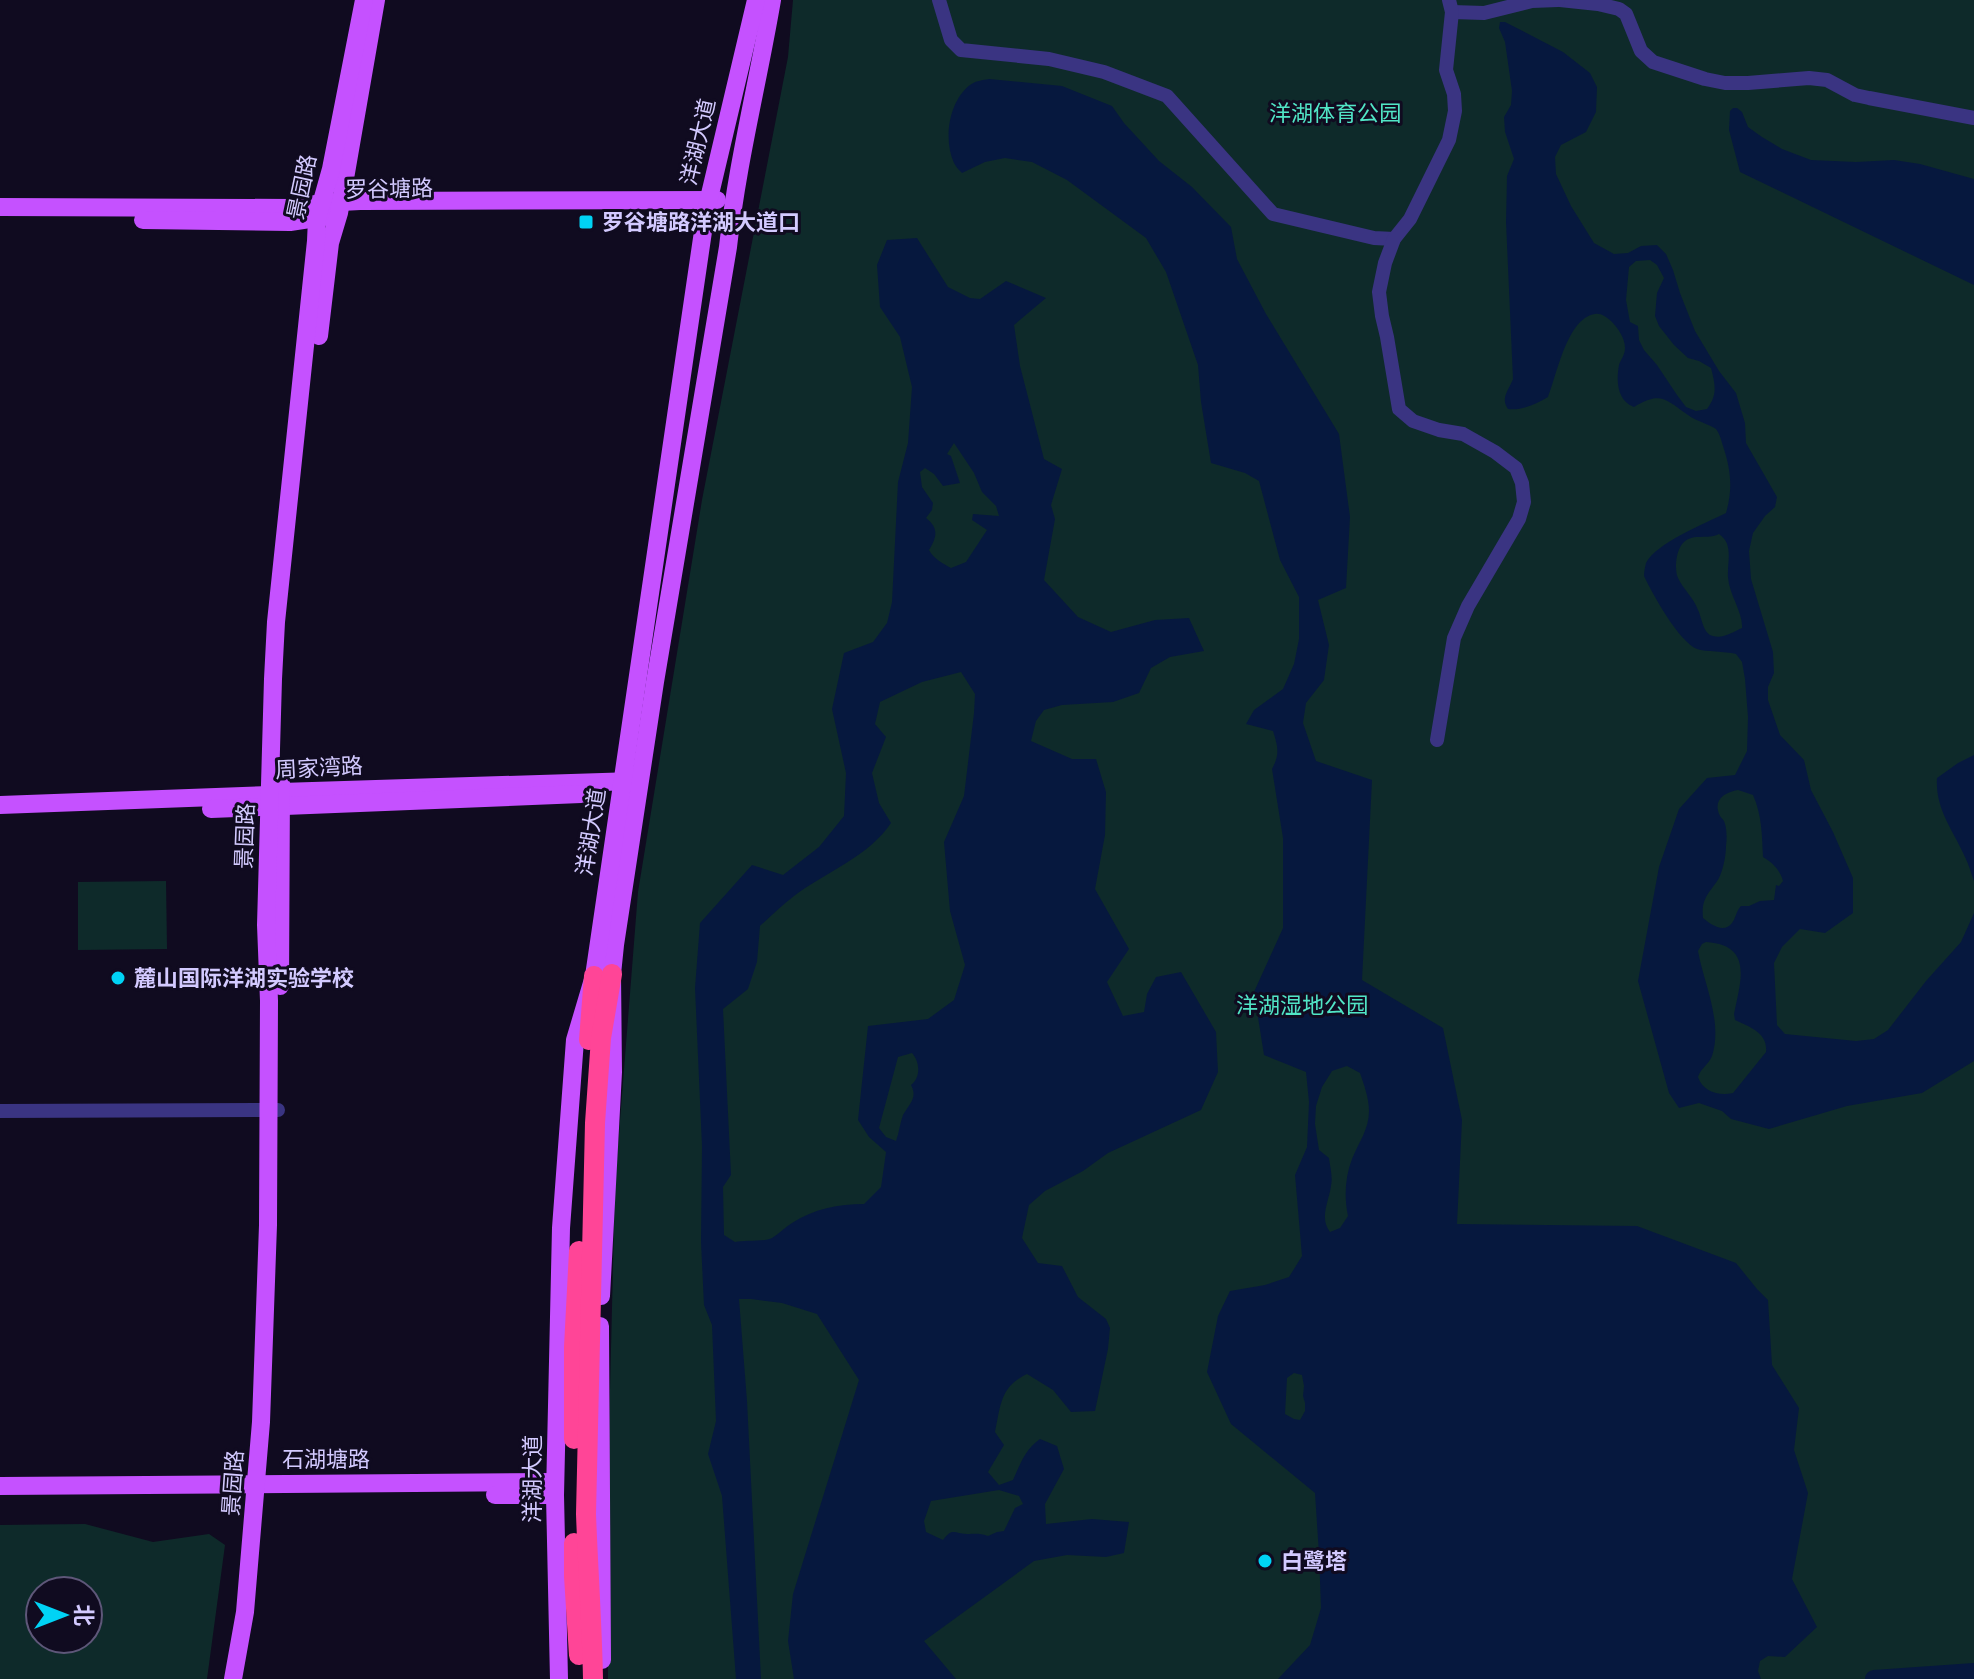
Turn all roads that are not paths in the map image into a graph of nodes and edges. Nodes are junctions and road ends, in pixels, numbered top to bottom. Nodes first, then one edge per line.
1 (364, 0) edge
2 (376, 0) edge
3 (756, 0) edge
4 (772, 0) edge
5 (939, 0) edge
6 (1559, 0) edge
7 (1451, 6) edge
8 (1974, 118) edge
9 (707, 206) junction
10 (0, 207) edge
11 (732, 207) junction
12 (329, 209) junction
13 (0, 218) edge
14 (1394, 239) junction
15 (1437, 740) dead end
16 (631, 787) junction
17 (275, 800) junction
18 (0, 805) edge
19 (0, 817) edge
20 (603, 975) junction
21 (0, 1111) edge
22 (273, 1114) junction
23 (0, 1118) edge
24 (589, 1123) junction
25 (0, 1486) edge
26 (555, 1488) junction
27 (262, 1489) junction
28 (0, 1496) edge
29 (233, 1679) edge
30 (246, 1679) edge
31 (559, 1679) edge
32 (580, 1679) edge
33 (593, 1679) edge
34 (602, 1679) edge

1 - 12 main road, 景园路
2 - 12 main road, 景园路
3 - 9 main road, 洋湖大道
4 - 11 main road, 洋湖大道
5 - 14 street
6 - 7 street
6 - 8 street
7 - 14 street
9 - 11 main road, 罗谷塘路
9 - 12 main road, 罗谷塘路
9 - 16 main road, 洋湖大道
10 - 12 main road, 罗谷塘路
11 - 16 main road, 洋湖大道
12 - 13 main road, 罗谷塘路
12 - 17 main road, 景园路
14 - 15 street
16 - 17 main road, 周家湾路
16 - 20 main road, 洋湖大道
17 - 18 main road, 周家湾路
17 - 19 main road, 周家湾路
17 - 22 main road, 景园路
20 - 24 highway
20 - 26 main road, 洋湖大道
20 - 34 main road, 洋湖大道
21 - 22 street
22 - 23 street
22 - 27 main road, 景园路
24 - 32 highway
24 - 33 highway
25 - 27 main road, 石湖塘路
26 - 27 main road, 石湖塘路
26 - 31 main road, 洋湖大道
27 - 28 main road, 石湖塘路
27 - 29 main road, 景园路
27 - 30 main road, 景园路

